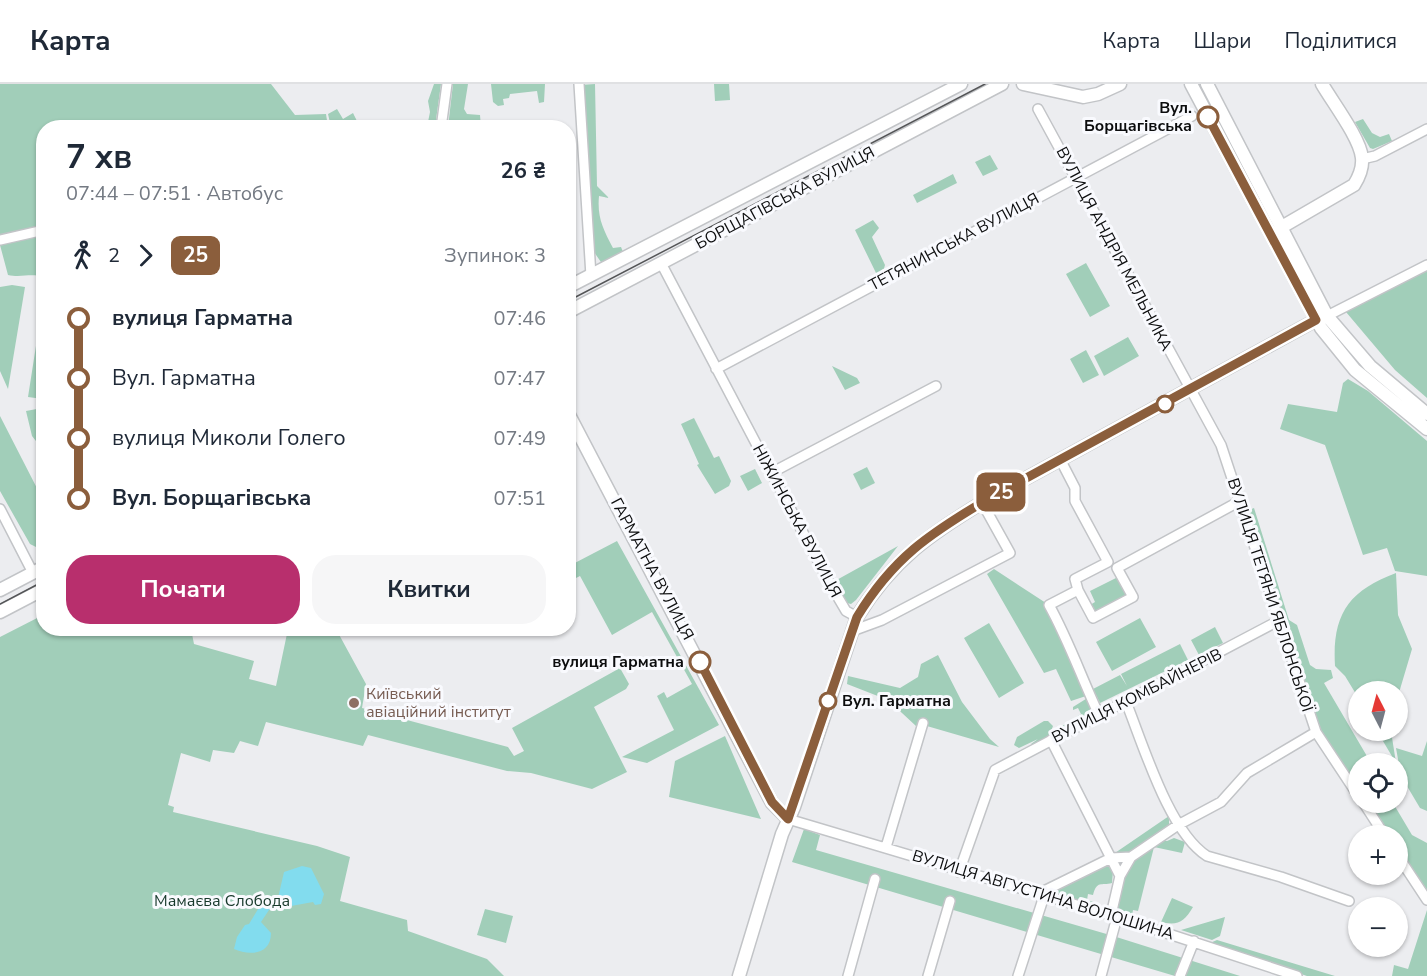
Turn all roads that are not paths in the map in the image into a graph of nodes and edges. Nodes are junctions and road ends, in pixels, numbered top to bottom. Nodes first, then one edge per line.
1 (447, 84) edge
2 (579, 84) edge
3 (961, 84) edge
4 (1002, 84) edge
5 (1023, 84) edge
6 (1067, 84) edge
7 (1107, 84) edge
8 (1120, 84) edge
9 (1191, 84) edge
10 (1207, 84) edge
11 (1322, 84) edge
12 (1038, 109) dead end
13 (1192, 116) dead end
14 (442, 120) edge
15 (1427, 129) edge
16 (1362, 159) junction
17 (1073, 178) junction
18 (1280, 228) junction
19 (36, 232) edge
20 (0, 240) edge
21 (661, 263) junction
22 (1427, 265) edge
23 (591, 276) junction
24 (576, 283) edge
25 (576, 308) edge
26 (1322, 318) junction
27 (717, 369) junction
28 (936, 386) dead end
29 (1190, 389) junction
30 (1427, 414) edge
31 (576, 428) edge
32 (1427, 429) edge
33 (1061, 461) junction
34 (771, 473) junction
35 (988, 499) junction
36 (1240, 501) junction
37 (0, 509) edge
38 (1108, 562) junction
39 (36, 567) edge
40 (1117, 568) junction
41 (36, 571) edge
42 (0, 590) edge
43 (1078, 590) junction
44 (36, 593) edge
45 (0, 612) edge
46 (857, 617) junction
47 (1278, 621) junction
48 (852, 631) junction
49 (1126, 702) junction
50 (1099, 715) junction
51 (923, 723) dead end
52 (1316, 732) junction
53 (1051, 740) junction
54 (1348, 780) edge
55 (788, 819) junction
56 (1178, 825) junction
57 (886, 847) junction
58 (1131, 857) junction
59 (1111, 858) junction
60 (1408, 871) edge
61 (959, 872) junction
62 (1120, 876) junction
63 (875, 879) dead end
64 (1042, 895) junction
65 (1427, 900) edge
66 (950, 901) dead end
67 (1348, 901) edge
68 (1114, 916) junction
69 (1194, 940) junction
70 (1269, 966) junction
71 (739, 976) edge
72 (848, 976) edge
73 (928, 976) edge
74 (1018, 976) edge
75 (1101, 976) edge
76 (1179, 976) edge
77 (1265, 976) edge
78 (1297, 976) edge

1 - 14 street
2 - 23 street
3 - 23 main road, БОРЩАГІВСЬКА ВУЛИЦЯ
4 - 21 main road, БОРЩАГІВСЬКА ВУЛИЦЯ
5 - 8 main road
6 - 7 main road
9 - 26 main road
10 - 18 main road
11 - 16 main road
12 - 17 street, ВУЛИЦЯ АНДРІЯ МЕЛЬНИКА
13 - 17 street, ТЕТЯНИНСЬКА ВУЛИЦЯ
15 - 16 street
16 - 18 main road
17 - 27 street, ТЕТЯНИНСЬКА ВУЛИЦЯ
17 - 29 street, ВУЛИЦЯ АНДРІЯ МЕЛЬНИКА
18 - 26 main road
19 - 20 street
21 - 25 main road, БОРЩАГІВСЬКА ВУЛИЦЯ
21 - 27 street, НІЖИНСЬКА ВУЛИЦЯ
22 - 26 street
23 - 24 main road, БОРЩАГІВСЬКА ВУЛИЦЯ
26 - 29 main road
26 - 30 main road
26 - 32 main road
27 - 34 street, НІЖИНСЬКА ВУЛИЦЯ
28 - 34 street
29 - 33 main road
29 - 36 street, ВУЛИЦЯ ТЕТЯНИ ЯБЛОНСЬКОЇ
31 - 55 main road, ГАРМАТНА ВУЛИЦЯ
33 - 35 main road
33 - 38 street
34 - 46 street, НІЖИНСЬКА ВУЛИЦЯ
35 - 46 main road
35 - 48 street
36 - 40 street
36 - 47 street, ВУЛИЦЯ ТЕТЯНИ ЯБЛОНСЬКОЇ
37 - 39 street
38 - 40 street
38 - 43 street
40 - 43 street
41 - 42 main road
43 - 50 street
44 - 45 main road
46 - 48 main road
47 - 49 street, ВУЛИЦЯ КОМБАЙНЕРІВ
47 - 52 street, ВУЛИЦЯ ТЕТЯНИ ЯБЛОНСЬКОЇ
48 - 55 main road
49 - 50 street, ВУЛИЦЯ КОМБАЙНЕРІВ
49 - 56 street
50 - 53 street, ВУЛИЦЯ КОМБАЙНЕРІВ
51 - 57 street
52 - 54 street, ВУЛИЦЯ ТЕТЯНИ ЯБЛОНСЬКОЇ
52 - 56 street
53 - 59 street
53 - 61 street, ВУЛИЦЯ КОМБАЙНЕРІВ
55 - 57 street, ВУЛИЦЯ АВГУСТИНА ВОЛОШИНА
55 - 71 main road
56 - 58 street
56 - 67 street
57 - 61 street, ВУЛИЦЯ АВГУСТИНА ВОЛОШИНА
58 - 59 street
58 - 62 street
59 - 62 street
59 - 64 street
60 - 65 street
61 - 64 street, ВУЛИЦЯ АВГУСТИНА ВОЛОШИНА
62 - 68 street
63 - 72 street
64 - 68 street, ВУЛИЦЯ АВГУСТИНА ВОЛОШИНА
64 - 74 street
66 - 73 street
68 - 69 street, ВУЛИЦЯ АВГУСТИНА ВОЛОШИНА
68 - 75 street
69 - 70 street, ВУЛИЦЯ АВГУСТИНА ВОЛОШИНА
69 - 76 street
70 - 77 street
70 - 78 street, ВУЛИЦЯ АВГУСТИНА ВОЛОШИНА

